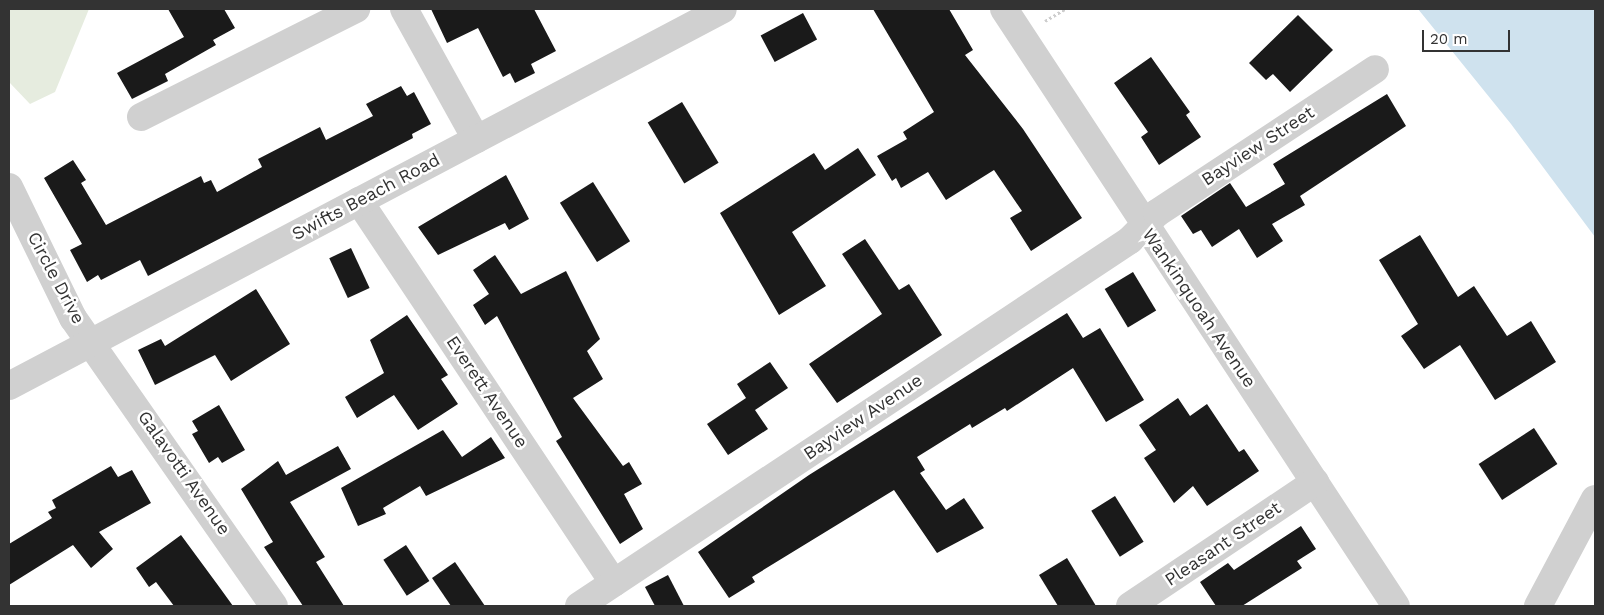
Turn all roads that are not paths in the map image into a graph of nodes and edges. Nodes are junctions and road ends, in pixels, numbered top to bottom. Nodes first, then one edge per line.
1 (356, 9) edge
2 (404, 9) edge
3 (723, 9) edge
4 (1004, 9) edge
5 (1374, 69) dead end
6 (141, 117) dead end
7 (476, 139) junction
8 (9, 187) edge
9 (359, 200) junction
10 (1144, 226) junction
11 (91, 342) junction
12 (9, 386) edge
13 (1315, 482) junction
14 (1595, 499) edge
15 (614, 583) junction
16 (274, 606) edge
17 (579, 606) edge
18 (1130, 606) edge
19 (1396, 606) edge
20 (1538, 606) edge

1 - 6 street
2 - 7 street
3 - 7 street, Swifts Beach Road
4 - 10 street, Wankinquoah Avenue
5 - 10 street, Bayview Street
7 - 9 street, Swifts Beach Road
8 - 11 street, Circle Drive
9 - 11 street, Swifts Beach Road
9 - 15 street, Everett Avenue
10 - 13 street, Wankinquoah Avenue
10 - 15 street, Bayview Avenue
11 - 12 street, Swifts Beach Road
11 - 16 street, Galavotti Avenue
13 - 18 street, Pleasant Street
13 - 19 street, Wankinquoah Avenue
14 - 20 street
15 - 17 street, Bayview Avenue

